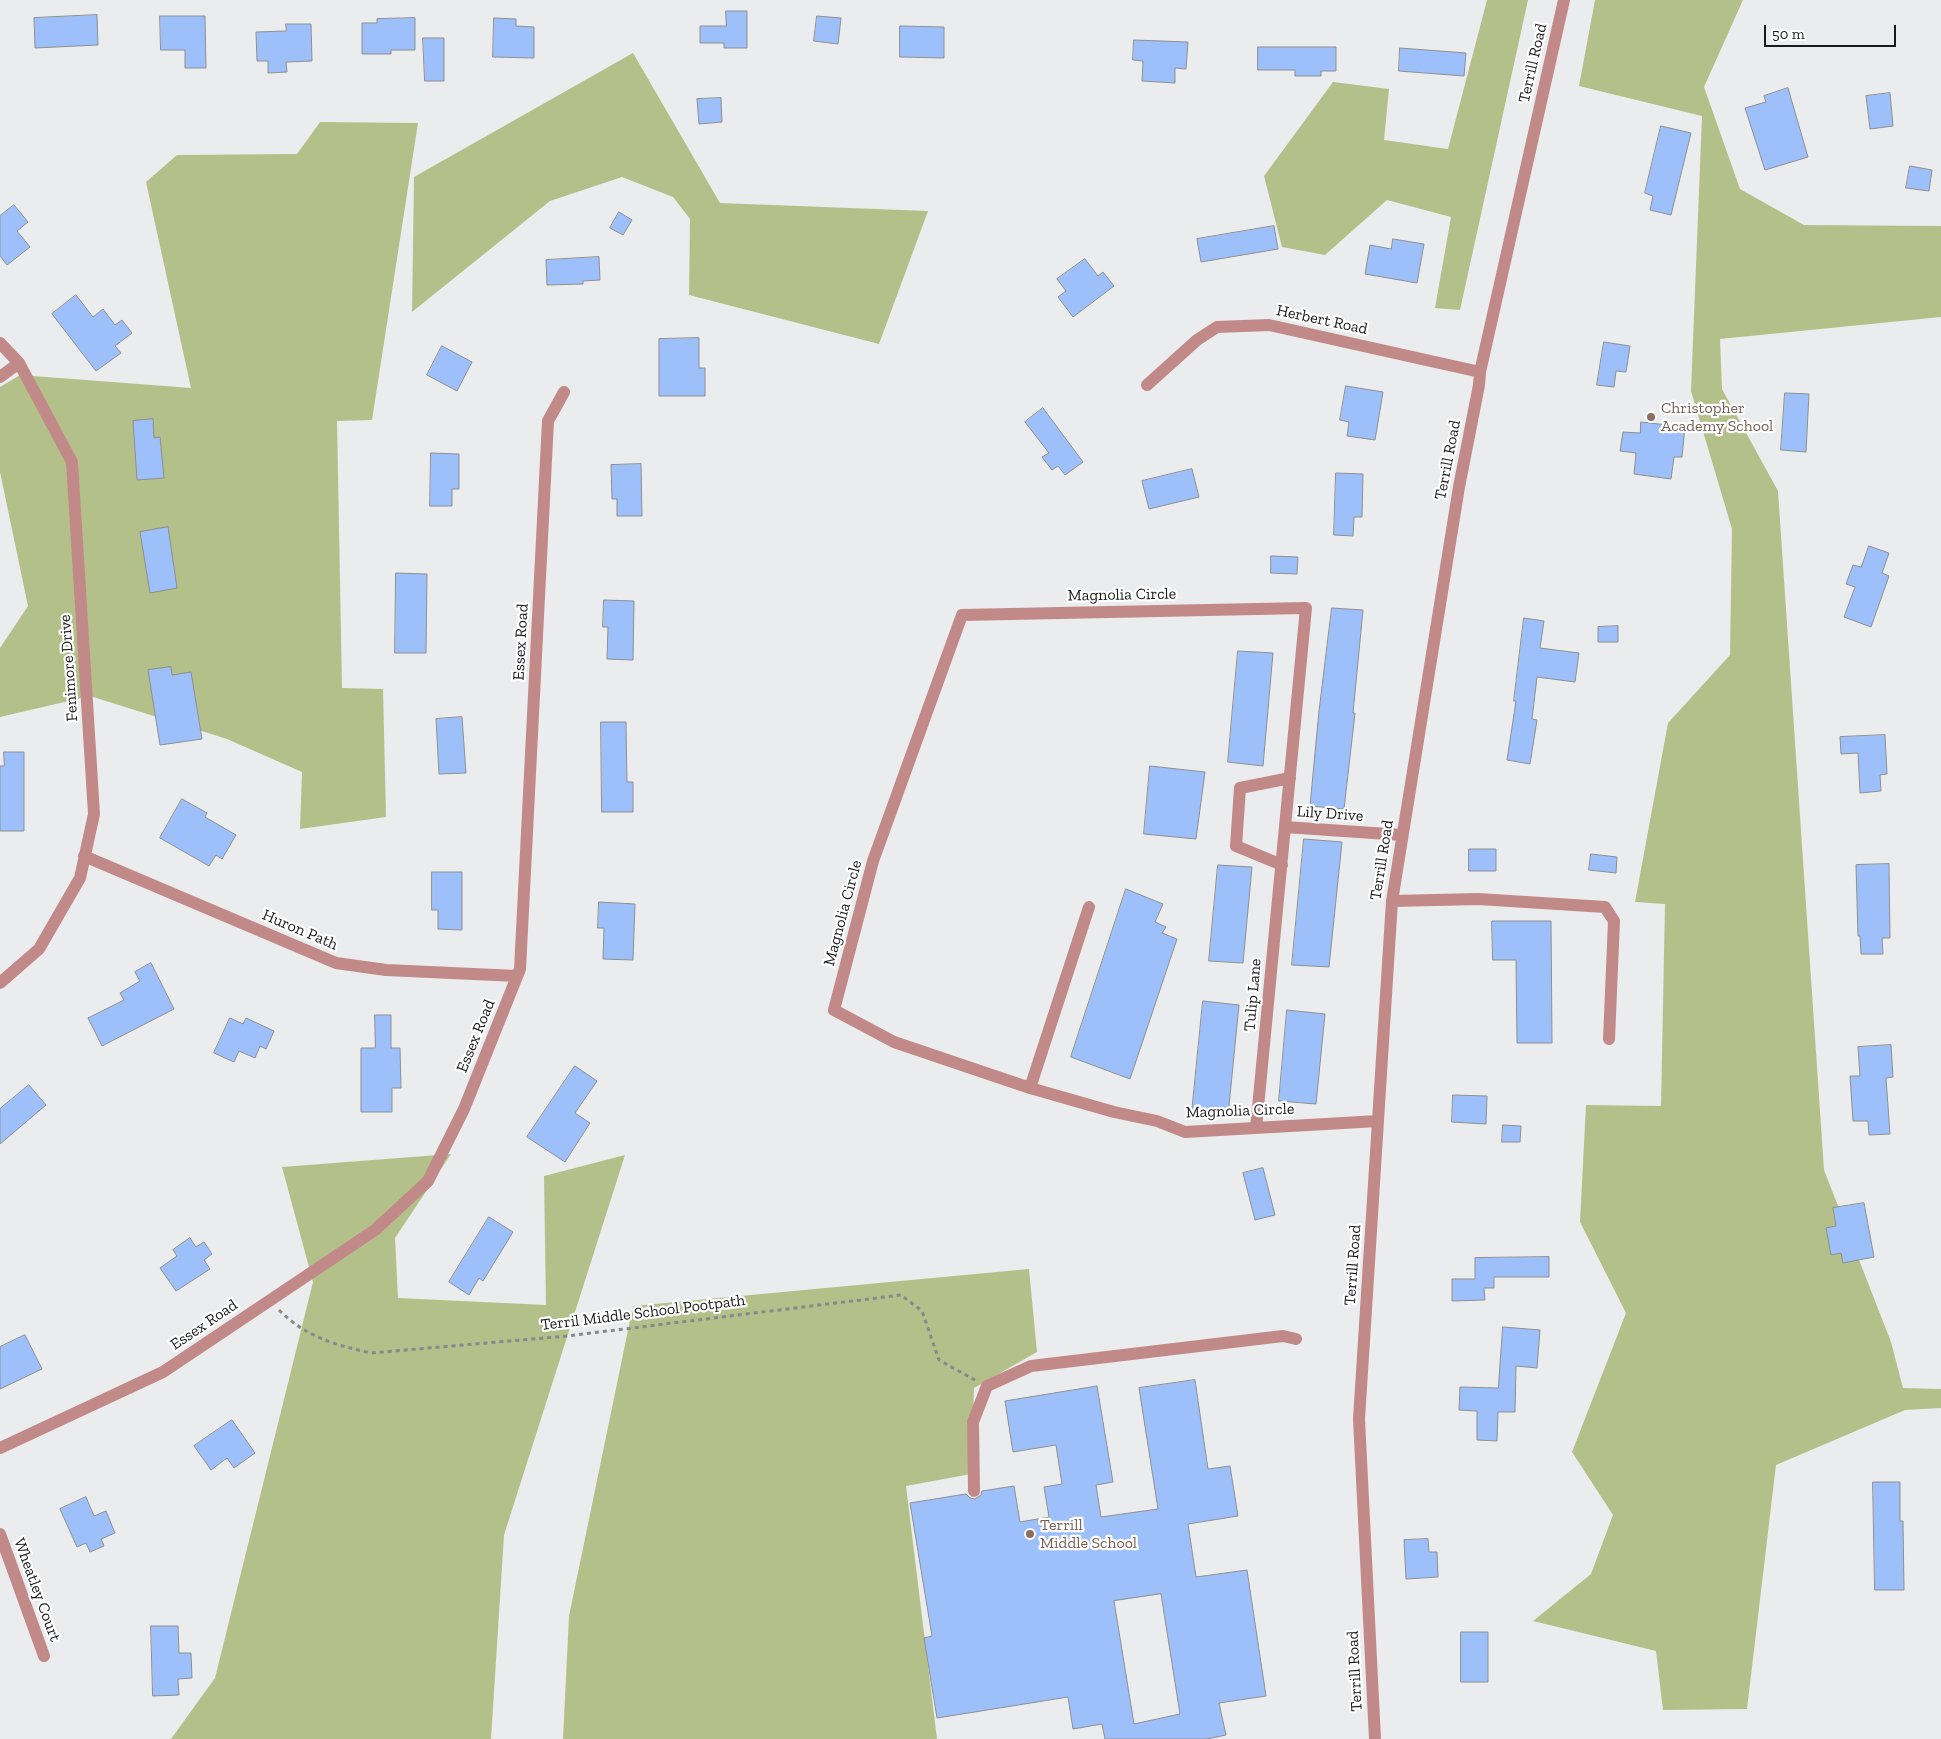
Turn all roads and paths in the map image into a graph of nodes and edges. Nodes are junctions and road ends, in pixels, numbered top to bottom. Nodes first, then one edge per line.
1 (1564, 0) edge
2 (0, 343) edge
3 (19, 363) junction
4 (1480, 372) junction
5 (0, 376) edge
6 (1147, 385) dead end
7 (564, 392) dead end
8 (1306, 608) joint
9 (1290, 778) junction
10 (1285, 827) junction
11 (1402, 835) junction
12 (84, 856) junction
13 (1282, 865) junction
14 (1392, 901) junction
15 (1089, 907) dead end
16 (517, 976) junction
17 (0, 983) edge
18 (1609, 1039) dead end
19 (1030, 1088) junction
20 (1378, 1122) junction
21 (1256, 1128) junction
22 (269, 1301) junction
23 (1296, 1339) dead end
24 (987, 1386) junction
25 (0, 1448) edge
26 (974, 1491) dead end
27 (0, 1534) edge
28 (44, 1656) dead end
29 (1375, 1739) edge

1 - 4 street, Terrill Road
2 - 3 street, Fenimore Drive
3 - 5 street
3 - 12 street, Fenimore Drive
4 - 6 street, Herbert Road
4 - 11 street, Terrill Road
7 - 16 street, Essex Road
8 - 9 street, Tulip Lane
8 - 19 street, Magnolia Circle
9 - 10 street, Tulip Lane
9 - 13 street
10 - 11 street, Lily Drive
10 - 13 street, Tulip Lane
11 - 14 street, Terrill Road
12 - 16 street, Huron Path
12 - 17 street, Fenimore Drive
13 - 21 street, Tulip Lane
14 - 18 street
14 - 20 street, Terrill Road
15 - 19 street
16 - 22 street, Essex Road
19 - 21 street, Magnolia Circle
20 - 21 street, Magnolia Circle
20 - 29 street, Terrill Road
22 - 24 path, Terril Middle School Pootpath
22 - 25 street, Essex Road
23 - 24 street
24 - 26 street
27 - 28 street, Wheatley Court

